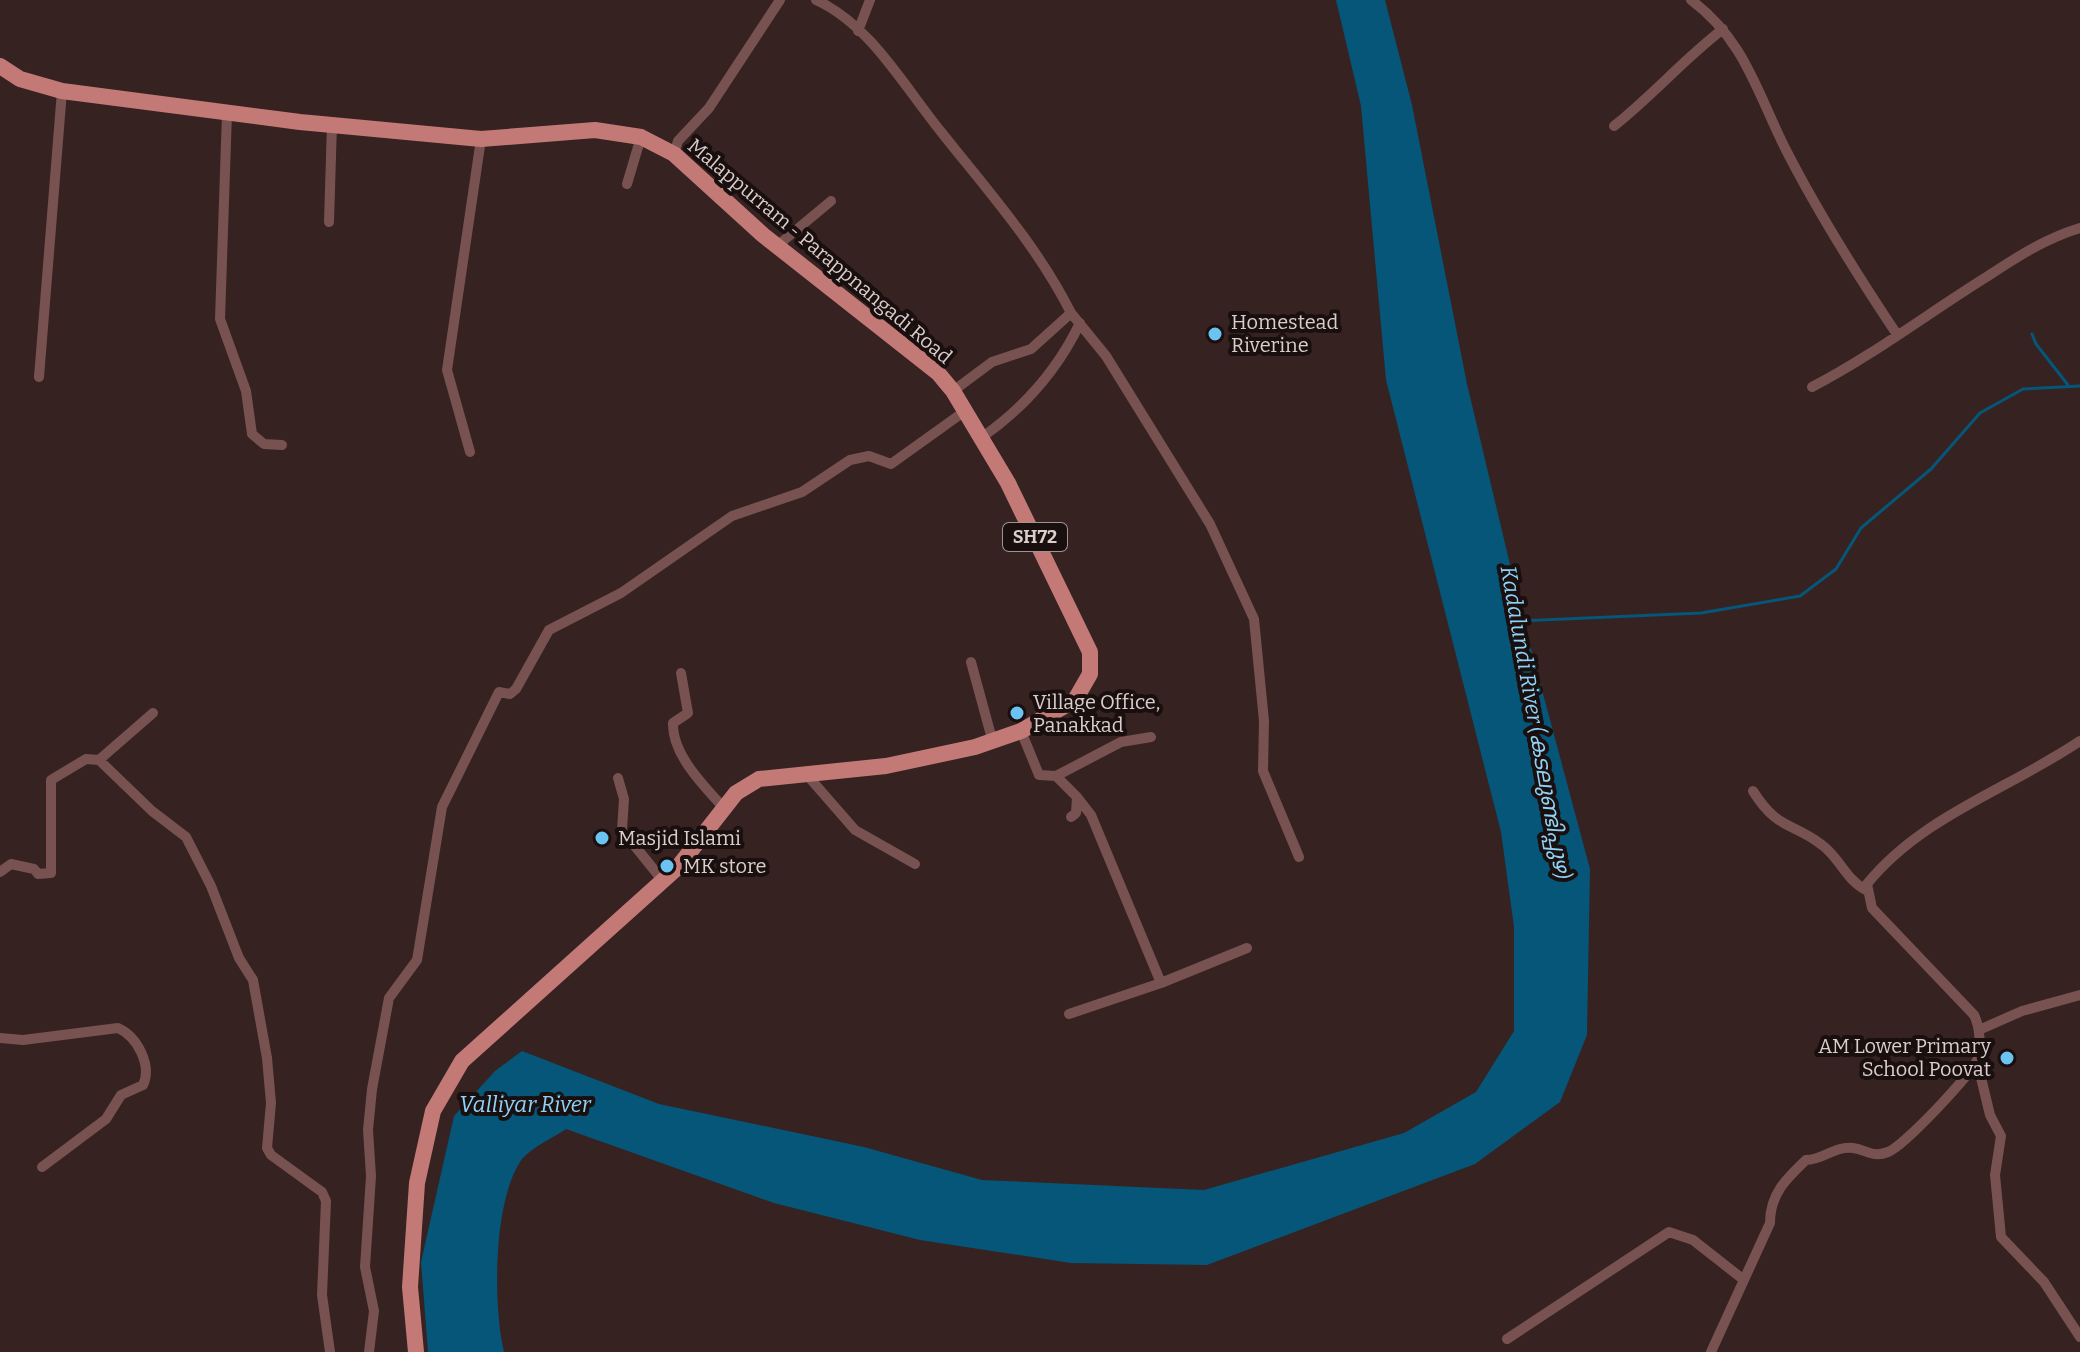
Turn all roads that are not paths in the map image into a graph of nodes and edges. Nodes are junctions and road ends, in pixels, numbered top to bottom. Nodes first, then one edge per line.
1 (780, 0) edge
2 (816, 0) edge
3 (870, 0) edge
4 (1691, 0) edge
5 (1723, 29) junction
6 (858, 31) junction
7 (0, 66) edge
8 (62, 91) junction
9 (227, 113) junction
10 (332, 124) junction
11 (1614, 126) dead end
12 (641, 137) junction
13 (481, 139) junction
14 (674, 154) junction
15 (627, 184) dead end
16 (831, 201) dead end
17 (329, 222) dead end
18 (2080, 228) edge
19 (777, 246) junction
20 (1071, 313) junction
21 (1080, 323) junction
22 (1896, 333) junction
23 (39, 377) dead end
24 (1812, 387) dead end
25 (953, 391) junction
26 (965, 411) junction
27 (981, 438) junction
28 (282, 445) dead end
29 (470, 452) dead end
30 (971, 662) dead end
31 (681, 673) dead end
32 (153, 713) dead end
33 (1021, 731) junction
34 (1151, 737) dead end
35 (992, 739) junction
36 (2080, 741) edge
37 (99, 760) junction
38 (807, 775) junction
39 (1056, 776) junction
40 (618, 778) dead end
41 (1753, 791) dead end
42 (1077, 797) junction
43 (723, 807) junction
44 (1071, 817) dead end
45 (1299, 857) dead end
46 (915, 864) dead end
47 (0, 872) edge
48 (663, 881) junction
49 (1866, 890) junction
50 (1247, 948) dead end
51 (1161, 983) junction
52 (2080, 995) edge
53 (1069, 1014) dead end
54 (1979, 1030) junction
55 (0, 1038) edge
56 (1977, 1061) junction
57 (42, 1167) dead end
58 (1744, 1280) junction
59 (2080, 1337) edge
60 (1507, 1339) dead end
61 (330, 1352) edge
62 (369, 1352) edge
63 (416, 1352) edge
64 (1711, 1352) edge

1 - 14 street
2 - 6 street
3 - 6 street
4 - 5 street
5 - 11 street
5 - 22 street
6 - 20 street
7 - 8 main road, Malappurram - Parappnangadi Road / SH72
8 - 9 main road, Malappurram - Parappnangadi Road / SH72
8 - 23 street
9 - 10 main road, Malappurram - Parappnangadi Road / SH72
9 - 28 street
10 - 13 main road, Malappurram - Parappnangadi Road / SH72
10 - 17 street
12 - 13 main road, Malappurram - Parappnangadi Road / SH72
12 - 14 main road, Malappurram - Parappnangadi Road / SH72
12 - 15 street
13 - 29 street
14 - 19 main road, Malappurram - Parappnangadi Road / SH72
16 - 19 street
18 - 22 street
19 - 25 main road, Malappurram - Parappnangadi Road / SH72
20 - 21 street
20 - 25 street
21 - 27 street
21 - 45 street
22 - 24 street
25 - 26 main road, Malappurram - Parappnangadi Road / SH72
26 - 27 main road, Malappurram - Parappnangadi Road / SH72
26 - 62 street
27 - 33 main road, Malappurram - Parappnangadi Road / SH72
30 - 35 street
31 - 43 street
32 - 37 street
33 - 35 main road, Malappurram - Parappnangadi Road / SH72
33 - 39 street
34 - 39 street
35 - 38 main road, Malappurram - Parappnangadi Road / SH72
36 - 49 street
37 - 47 street
37 - 61 street
38 - 43 main road, Malappurram - Parappnangadi Road / SH72
38 - 46 street
39 - 42 street
40 - 48 street
41 - 49 street
42 - 44 street
42 - 51 street
43 - 48 main road, Malappurram - Parappnangadi Road / SH72
48 - 63 main road, Malappurram - Parappnangadi Road / SH72
49 - 54 street
50 - 51 street
51 - 53 street
52 - 54 street
54 - 56 street
55 - 57 street
56 - 58 street
56 - 59 street
58 - 60 street
58 - 64 street

